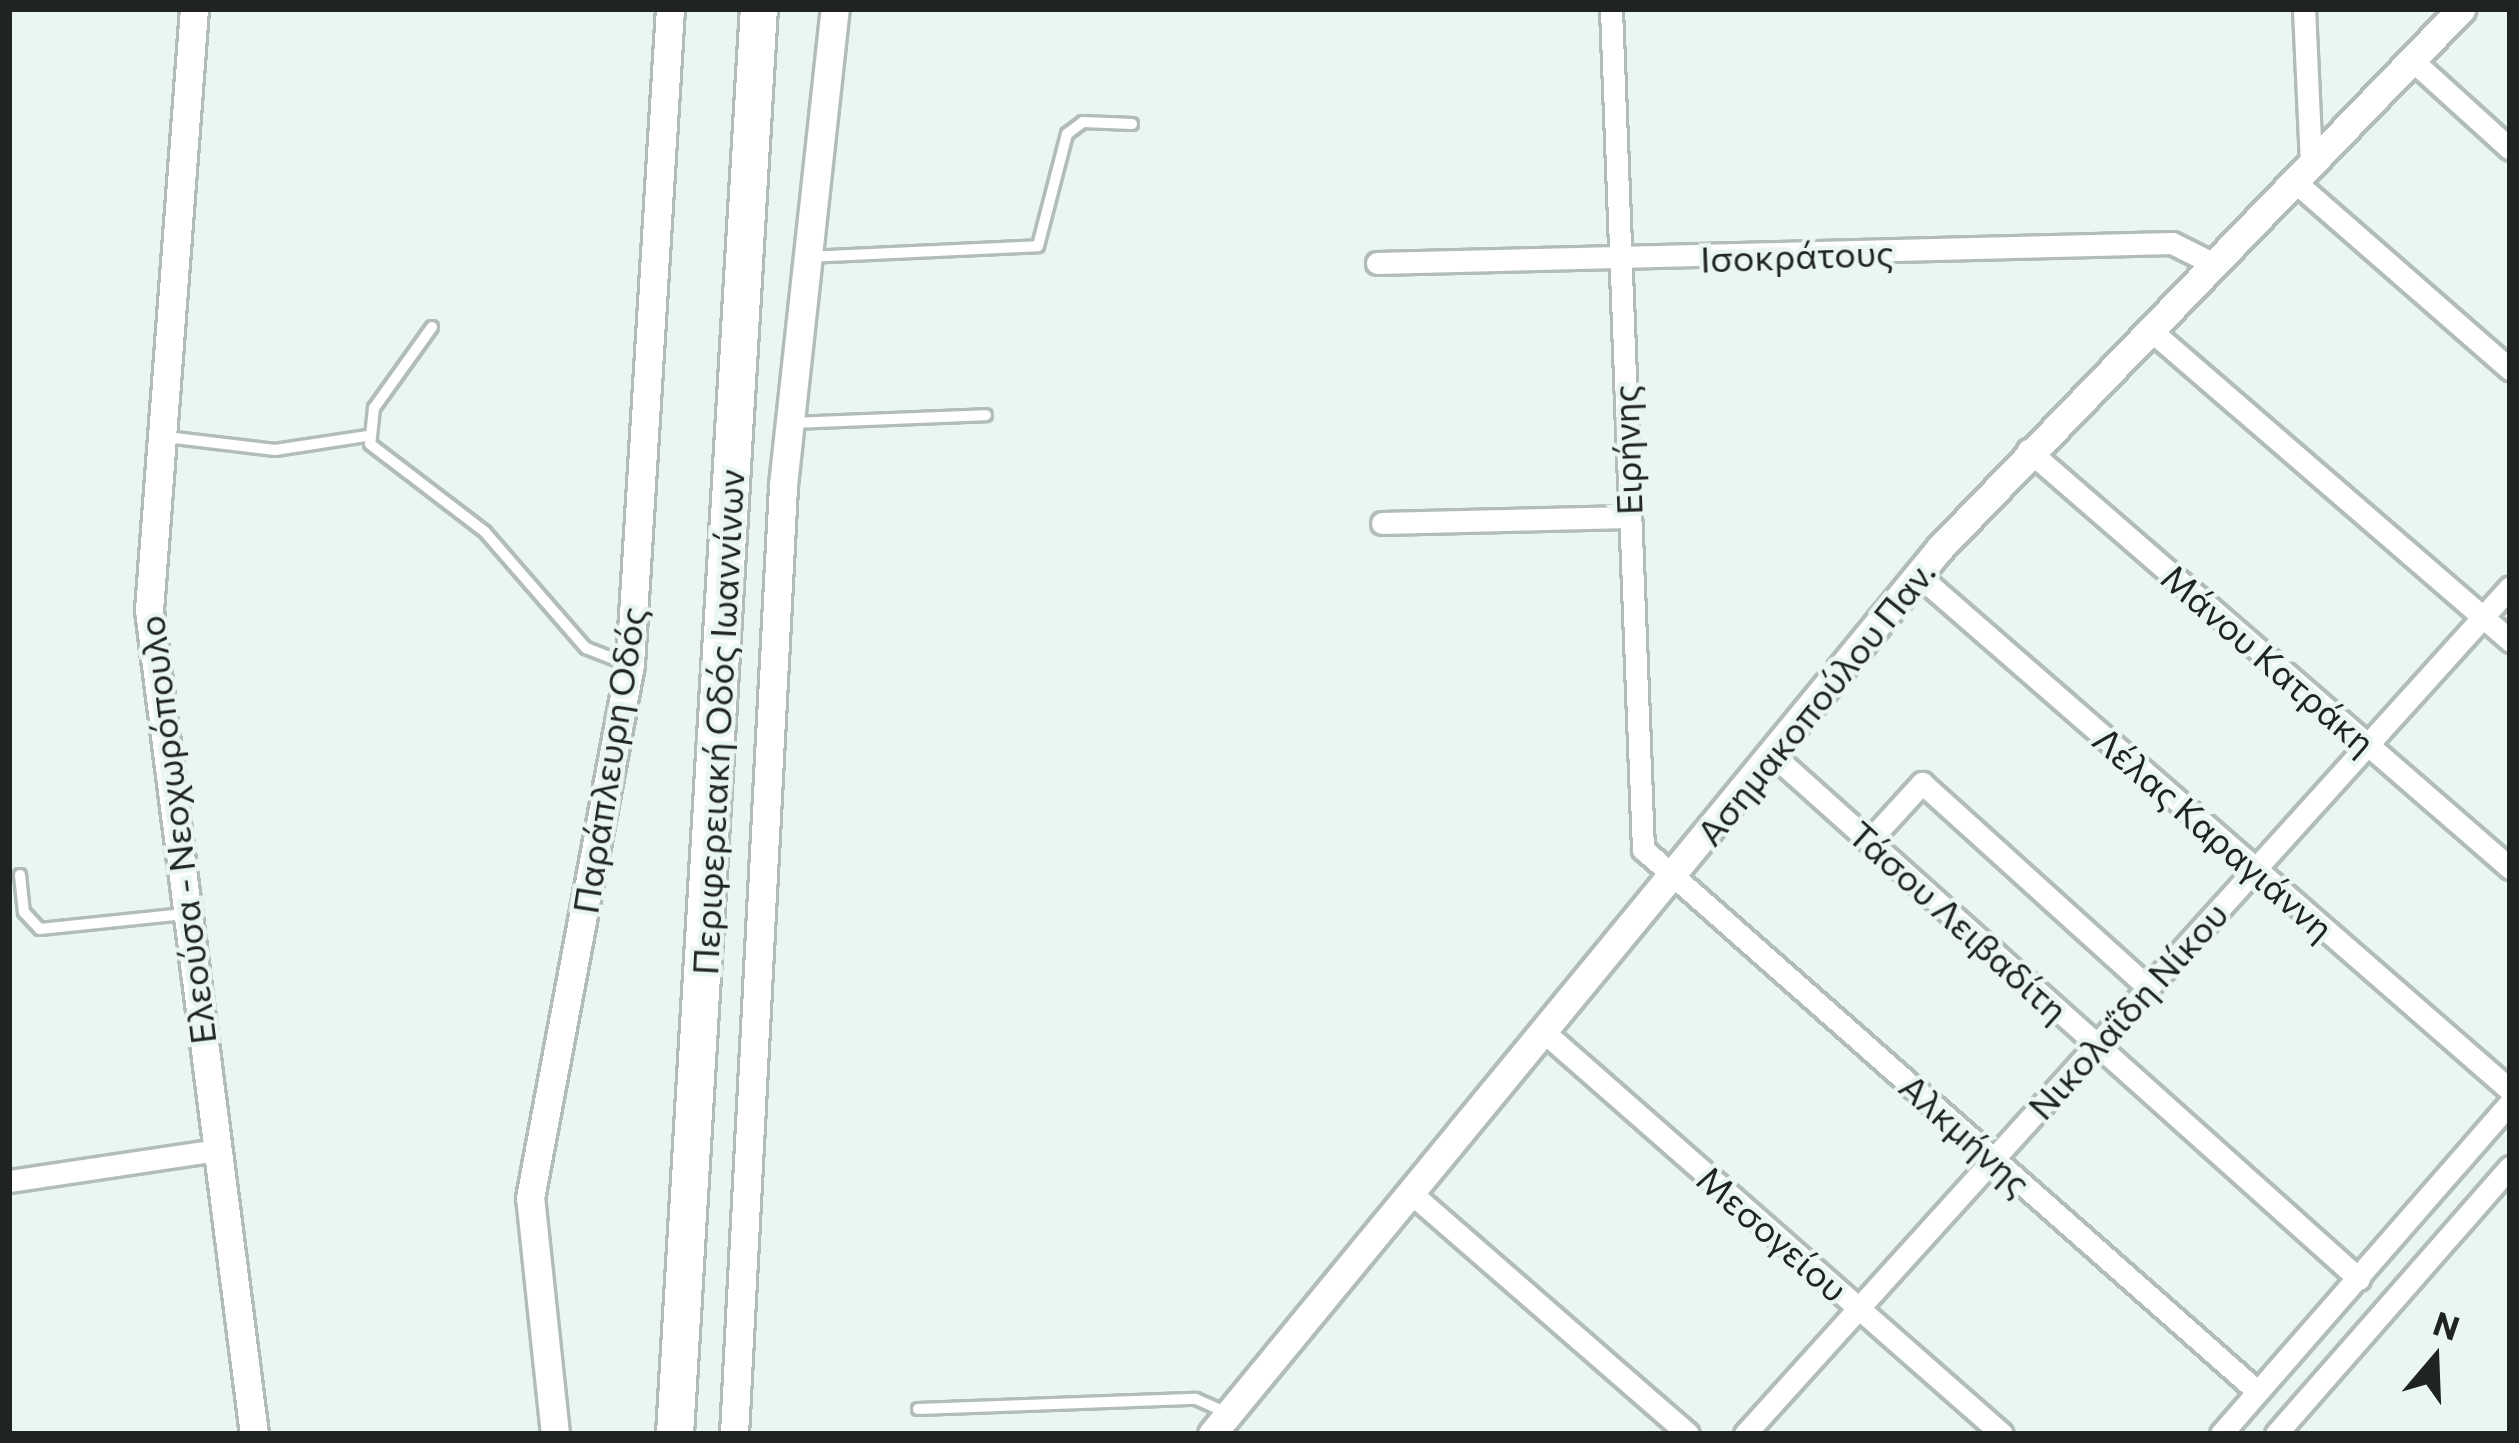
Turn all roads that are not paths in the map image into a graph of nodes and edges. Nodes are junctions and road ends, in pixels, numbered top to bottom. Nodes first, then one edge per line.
1 (194, 9) edge
2 (670, 9) edge
3 (759, 9) edge
4 (835, 9) edge
5 (1611, 9) edge
6 (2304, 9) edge
7 (2461, 9) edge
8 (2412, 60) junction
9 (1132, 124) dead end
10 (2510, 149) edge
11 (2302, 171) junction
12 (1619, 256) junction
13 (804, 257) junction
14 (1377, 262) dead end
15 (2212, 263) junction
16 (432, 326) dead end
17 (2148, 328) junction
18 (2510, 369) edge
19 (986, 416) dead end
20 (788, 423) junction
21 (156, 435) junction
22 (366, 436) junction
23 (2028, 450) junction
24 (1628, 517) junction
25 (1382, 523) dead end
26 (1918, 575) junction
27 (2510, 586) edge
28 (2482, 617) junction
29 (2510, 641) edge
30 (630, 664) junction
31 (2367, 744) junction
32 (1773, 755) junction
33 (1870, 841) junction
34 (2510, 868) edge
35 (2255, 869) junction
36 (20, 875) dead end
37 (1674, 877) junction
38 (184, 914) junction
39 (2148, 986) junction
40 (1544, 1032) junction
41 (2096, 1043) junction
42 (2510, 1090) edge
43 (2510, 1103) edge
44 (216, 1150) junction
45 (1993, 1157) junction
46 (2510, 1167) edge
47 (9, 1180) edge
48 (1411, 1193) junction
49 (2360, 1279) junction
50 (1856, 1307) junction
51 (2258, 1392) junction
52 (918, 1409) dead end
53 (1220, 1424) edge
54 (254, 1434) edge
55 (555, 1434) edge
56 (675, 1434) edge
57 (734, 1434) edge
58 (1688, 1434) edge
59 (1745, 1434) edge
60 (2002, 1434) edge
61 (2221, 1434) edge
62 (2276, 1434) edge

1 - 21 street, Ελεούσα - Νεοχωρόπουλο
2 - 30 street, Παράπλευρη Οδός
3 - 56 highway, Περιφερειακή Οδός Ιωαννίνων
4 - 13 street
5 - 12 street, Ειρήνης
6 - 11 street
7 - 8 street, Ασημακοπούλου Παν.
8 - 10 street
8 - 11 street, Ασημακοπούλου Παν.
9 - 13 lane
11 - 15 street, Ασημακοπούλου Παν.
11 - 18 street
12 - 14 street, Ισοκράτους
12 - 15 street, Ισοκράτους
12 - 24 street, Ειρήνης
13 - 20 street
15 - 17 street, Ασημακοπούλου Παν.
16 - 22 lane
17 - 23 street, Ασημακοπούλου Παν.
17 - 28 street
19 - 20 lane
20 - 57 street
21 - 22 lane
21 - 38 street, Ελεούσα - Νεοχωρόπουλο
22 - 30 lane
23 - 26 street, Ασημακοπούλου Παν.
23 - 31 street, Μάνου Κατράκη
24 - 25 street
24 - 37 street, Ειρήνης
26 - 32 street, Ασημακοπούλου Παν.
26 - 35 street, Λέλας Καραγιάννη
27 - 28 street, Νικολαΐδη Νίκου
28 - 29 street
28 - 31 street, Νικολαΐδη Νίκου
30 - 55 street, Παράπλευρη Οδός
31 - 34 street, Μάνου Κατράκη
31 - 35 street, Νικολαΐδη Νίκου
32 - 33 street, Τάσου Λειβαδίτη
32 - 37 street, Ασημακοπούλου Παν.
33 - 39 street
33 - 41 street, Τάσου Λειβαδίτη
35 - 39 street, Νικολαΐδη Νίκου
35 - 42 street, Λέλας Καραγιάννη
36 - 38 lane
37 - 40 street, Ασημακοπούλου Παν.
37 - 45 street, Αλκμήνης
38 - 44 street, Ελεούσα - Νεοχωρόπουλο
39 - 41 street, Νικολαΐδη Νίκου
40 - 48 street, Ασημακοπούλου Παν.
40 - 50 street, Μεσογείου
41 - 45 street, Νικολαΐδη Νίκου
41 - 49 street, Τάσου Λειβαδίτη
43 - 49 street
44 - 47 street
44 - 54 street, Ελεούσα - Νεοχωρόπουλο
45 - 50 street, Νικολαΐδη Νίκου
45 - 51 street, Αλκμήνης
46 - 62 street
48 - 53 street, Ασημακοπούλου Παν.
48 - 58 street
49 - 51 street
50 - 59 street, Νικολαΐδη Νίκου
50 - 60 street, Μεσογείου
51 - 61 street
52 - 53 lane

